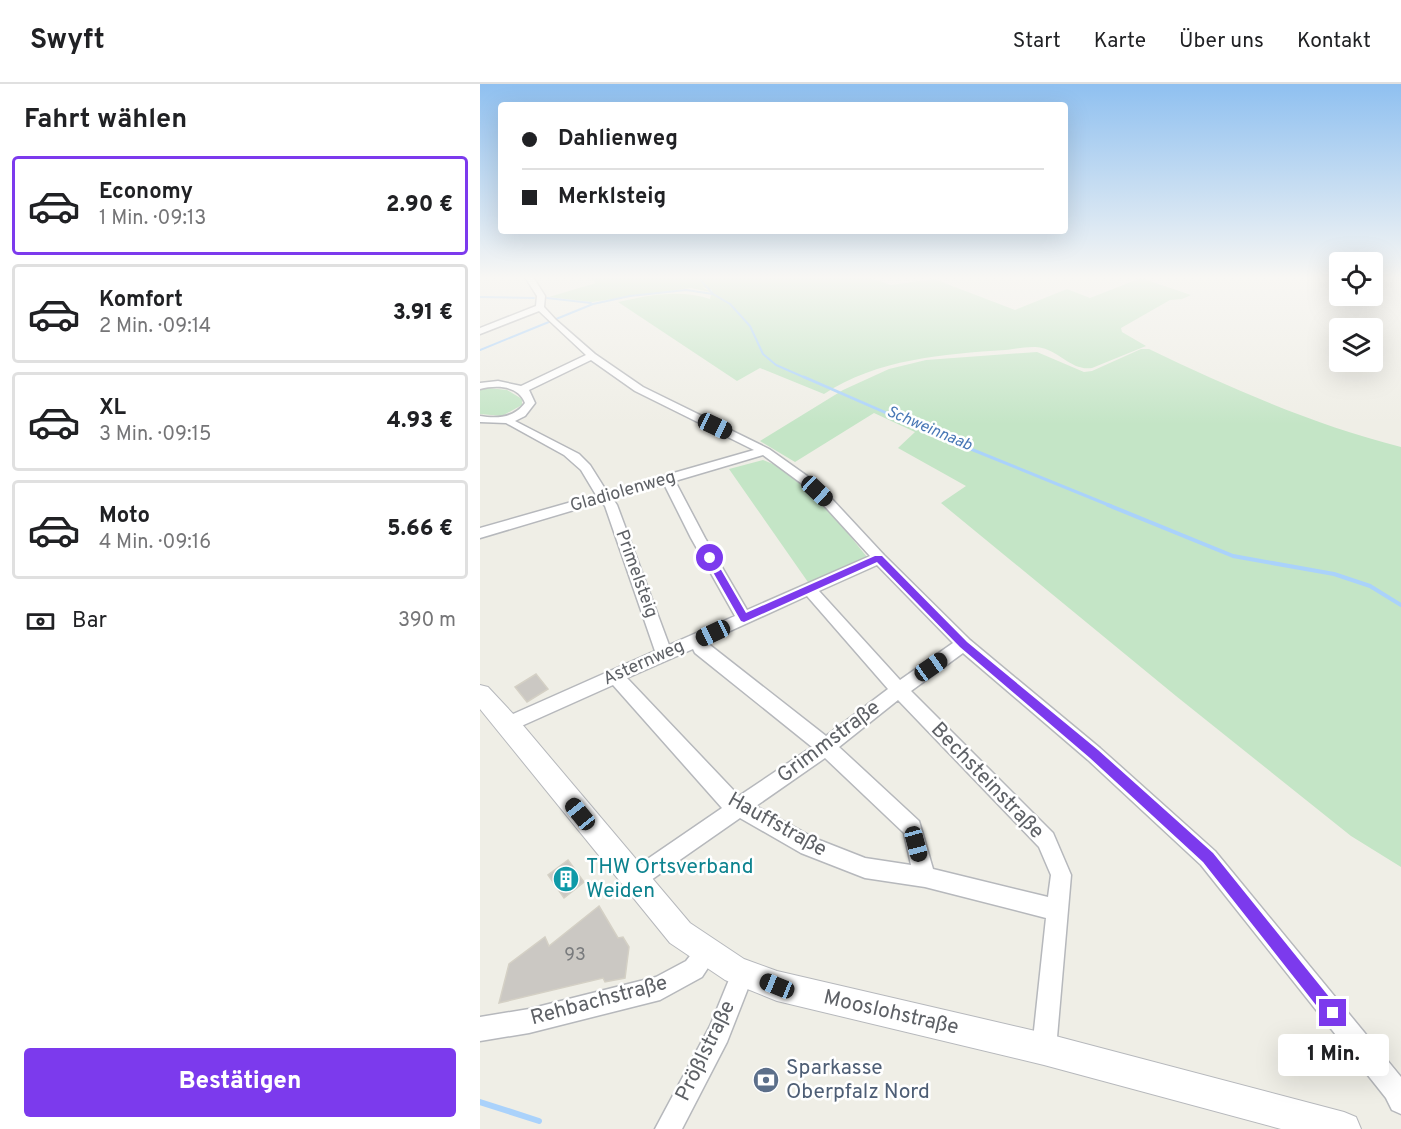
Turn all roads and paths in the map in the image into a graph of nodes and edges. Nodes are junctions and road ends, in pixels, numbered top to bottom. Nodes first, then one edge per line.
1 (495, 326) edge
2 (558, 326) edge
3 (480, 332) edge
4 (592, 356) junction
5 (480, 386) edge
6 (521, 390) junction
7 (480, 419) edge
8 (509, 420) junction
9 (765, 451) junction
10 (668, 479) junction
11 (603, 497) junction
12 (480, 533) edge
13 (879, 558) junction
14 (810, 590) junction
15 (744, 618) junction
16 (697, 640) junction
17 (963, 644) junction
18 (664, 653) junction
19 (617, 675) junction
20 (899, 690) junction
21 (480, 694) edge
22 (508, 724) junction
23 (826, 747) junction
24 (741, 806) junction
25 (925, 877) junction
26 (634, 880) junction
27 (1057, 910) junction
28 (708, 951) junction
29 (743, 973) junction
30 (480, 1029) edge
31 (1044, 1048) junction
32 (1401, 1101) edge
33 (668, 1129) edge
34 (1344, 1129) edge

1 - 3 street
2 - 4 street
4 - 6 street
4 - 9 street
5 - 6 street
6 - 8 street
7 - 8 street
8 - 11 street, Primelsteig
9 - 10 street, Gladiolenweg
9 - 13 street
10 - 11 street, Gladiolenweg
10 - 15 street
11 - 12 street, Gladiolenweg
11 - 18 street, Primelsteig
13 - 14 street, Asternweg
13 - 17 street
14 - 15 street, Asternweg
14 - 20 street, Bechsteinstraße
15 - 16 street, Asternweg
16 - 18 street, Asternweg
16 - 23 street
17 - 20 street, Grimmstraße
17 - 32 street
18 - 19 street, Asternweg
19 - 22 street, Asternweg
19 - 24 street, Hauffstraße
20 - 23 street, Grimmstraße
20 - 27 street, Bechsteinstraße
21 - 22 street, Mooslohstraße
22 - 26 street, Mooslohstraße
23 - 24 street, Grimmstraße
23 - 25 street
24 - 25 street, Hauffstraße
24 - 26 street, Grimmstraße
25 - 27 street, Hauffstraße
26 - 28 street, Mooslohstraße
27 - 31 street, Bechsteinstraße
28 - 29 street, Mooslohstraße
28 - 30 street, Rehbachstraße
29 - 31 street, Mooslohstraße
29 - 33 street, Prößlstraße
31 - 34 street, Mooslohstraße

